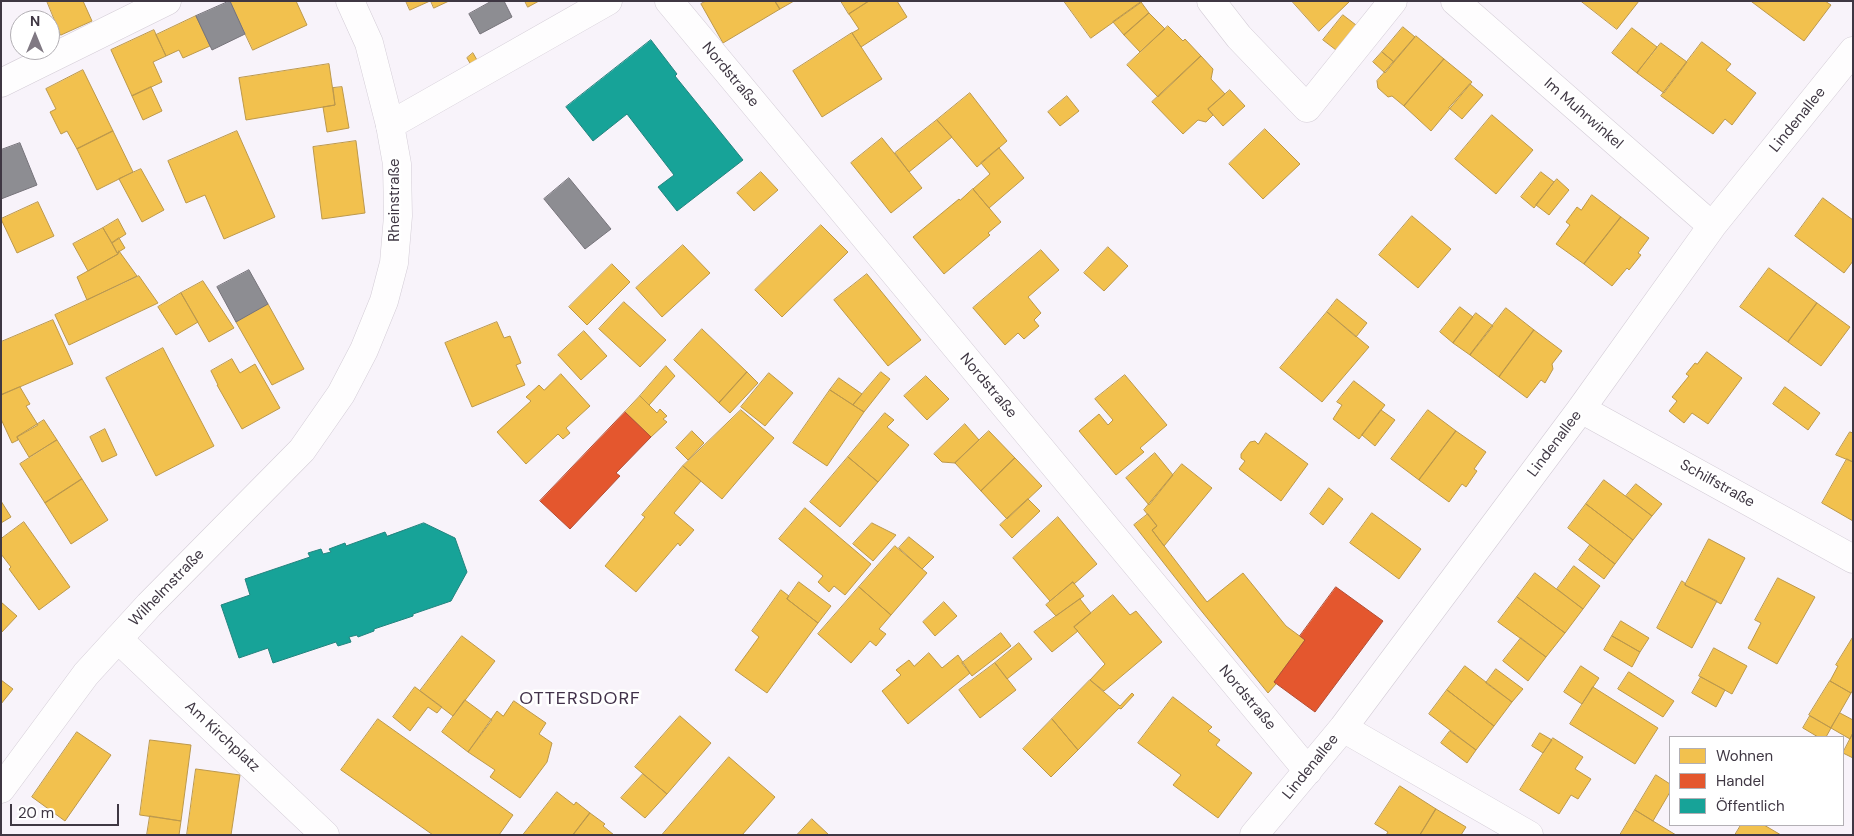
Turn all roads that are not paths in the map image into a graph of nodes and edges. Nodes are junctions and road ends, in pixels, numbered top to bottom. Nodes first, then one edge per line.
1 (167, 1) edge
2 (350, 1) edge
3 (608, 1) edge
4 (669, 1) edge
5 (1210, 1) edge
6 (1393, 1) edge
7 (1454, 1) edge
8 (1850, 60) edge
9 (1, 83) edge
10 (390, 125) junction
11 (1712, 226) junction
12 (340, 394) joint
13 (1581, 409) junction
14 (1853, 559) edge
15 (118, 638) junction
16 (1343, 728) junction
17 (1308, 771) junction
18 (1, 789) edge
19 (325, 835) edge
20 (1254, 835) edge
21 (1529, 835) edge

1 - 9 street
2 - 10 street, Rheinstraße
3 - 10 street
4 - 17 street, Nordstraße
5 - 6 street
7 - 11 street, Im Muhrwinkel
8 - 11 street, Lindenallee
10 - 12 street, Rheinstraße
11 - 13 street, Lindenallee
12 - 15 street, Wilhelmstraße
13 - 14 street, Schilfstraße
13 - 16 street, Lindenallee
15 - 18 street, Wilhelmstraße
15 - 19 street, Am Kirchplatz
16 - 17 street, Lindenallee
16 - 21 street
17 - 20 street, Lindenallee

